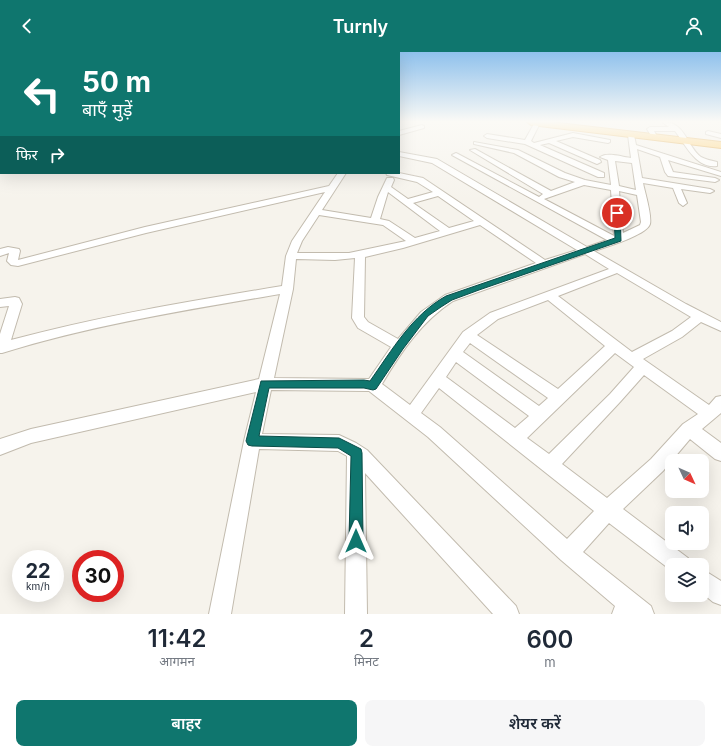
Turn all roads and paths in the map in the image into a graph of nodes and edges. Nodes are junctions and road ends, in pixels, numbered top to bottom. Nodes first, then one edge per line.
1 (471, 148) edge
2 (476, 148) edge
3 (502, 148) edge
4 (519, 148) edge
5 (544, 148) edge
6 (574, 148) edge
7 (633, 148) edge
8 (651, 148) edge
9 (691, 148) edge
10 (512, 150) junction
11 (499, 153) dead end
12 (400, 154) edge
13 (589, 154) junction
14 (663, 155) junction
15 (445, 158) junction
16 (611, 158) junction
17 (636, 161) junction
18 (597, 162) dead end
19 (721, 166) edge
20 (341, 174) edge
21 (394, 174) edge
22 (601, 175) dead end
23 (718, 177) edge
24 (639, 180) junction
25 (583, 182) junction
26 (676, 186) junction
27 (386, 187) junction
28 (331, 188) junction
29 (615, 188) junction
30 (710, 191) dead end
31 (440, 193) junction
32 (641, 193) junction
33 (551, 195) junction
34 (537, 199) junction
35 (406, 202) junction
36 (683, 203) dead end
37 (513, 207) junction
38 (315, 212) junction
39 (375, 221) junction
40 (482, 221) junction
41 (447, 231) junction
42 (617, 240) junction
43 (413, 241) junction
44 (587, 250) junction
45 (0, 253) edge
46 (360, 254) junction
47 (291, 256) junction
48 (544, 264) junction
49 (618, 268) junction
50 (287, 289) junction
51 (549, 295) junction
52 (0, 303) edge
53 (700, 317) junction
54 (721, 327) edge
55 (468, 335) junction
56 (400, 346) junction
57 (614, 346) junction
58 (1, 348) edge
59 (454, 353) junction
60 (638, 362) junction
61 (437, 378) junction
62 (264, 384) junction
63 (373, 386) junction
64 (558, 397) junction
65 (716, 408) edge
66 (411, 415) junction
67 (539, 415) junction
68 (688, 429) junction
69 (516, 438) junction
70 (252, 441) junction
71 (0, 448) edge
72 (356, 453) junction
73 (721, 453) edge
74 (550, 465) junction
75 (608, 510) junction
76 (568, 553) junction
77 (672, 558) edge
78 (709, 585) edge
79 (721, 594) edge
80 (632, 611) edge
81 (220, 614) edge
82 (356, 614) edge
83 (508, 614) edge

1 - 15 street
2 - 33 street
3 - 10 street
4 - 10 street
5 - 22 street
6 - 13 street
7 - 17 street
8 - 14 street
9 - 19 street
10 - 11 street
10 - 25 street
12 - 15 street
13 - 16 street
13 - 18 street
14 - 23 street
14 - 23 street
15 - 34 street
15 - 37 street
16 - 17 street
16 - 29 street
17 - 24 street
20 - 28 street
21 - 27 street
21 - 31 street
24 - 26 street
24 - 32 street
25 - 29 street
25 - 33 street
26 - 30 street
26 - 36 street
27 - 35 street
27 - 39 street
28 - 38 street
28 - 45 street
29 - 32 street
29 - 42 street
31 - 35 street
31 - 40 street
32 - 42 street
33 - 34 street
34 - 37 street
34 - 42 street
35 - 41 street
37 - 44 street
38 - 39 street
38 - 47 street
39 - 43 street
40 - 41 street
40 - 48 street
41 - 43 street
42 - 44 street
43 - 46 street
44 - 48 street
44 - 49 street
46 - 47 street
46 - 56 street
47 - 50 street
48 - 56 street
49 - 51 street
49 - 53 street
50 - 58 street
50 - 62 street
51 - 55 street
51 - 57 street
52 - 58 street
53 - 54 street
53 - 60 street
55 - 59 street
55 - 64 street
56 - 63 street
57 - 60 street
57 - 64 street
59 - 61 street
59 - 67 street
60 - 65 street
60 - 74 street
61 - 66 street
61 - 69 street
62 - 63 street
62 - 70 street
62 - 71 street
63 - 66 street
64 - 67 street
65 - 68 street
66 - 76 street
67 - 69 street
68 - 73 street
68 - 75 street
69 - 74 street
70 - 72 street
70 - 81 street
72 - 82 street
72 - 83 street
74 - 75 street
75 - 76 street
75 - 77 street
76 - 80 street
78 - 79 street

